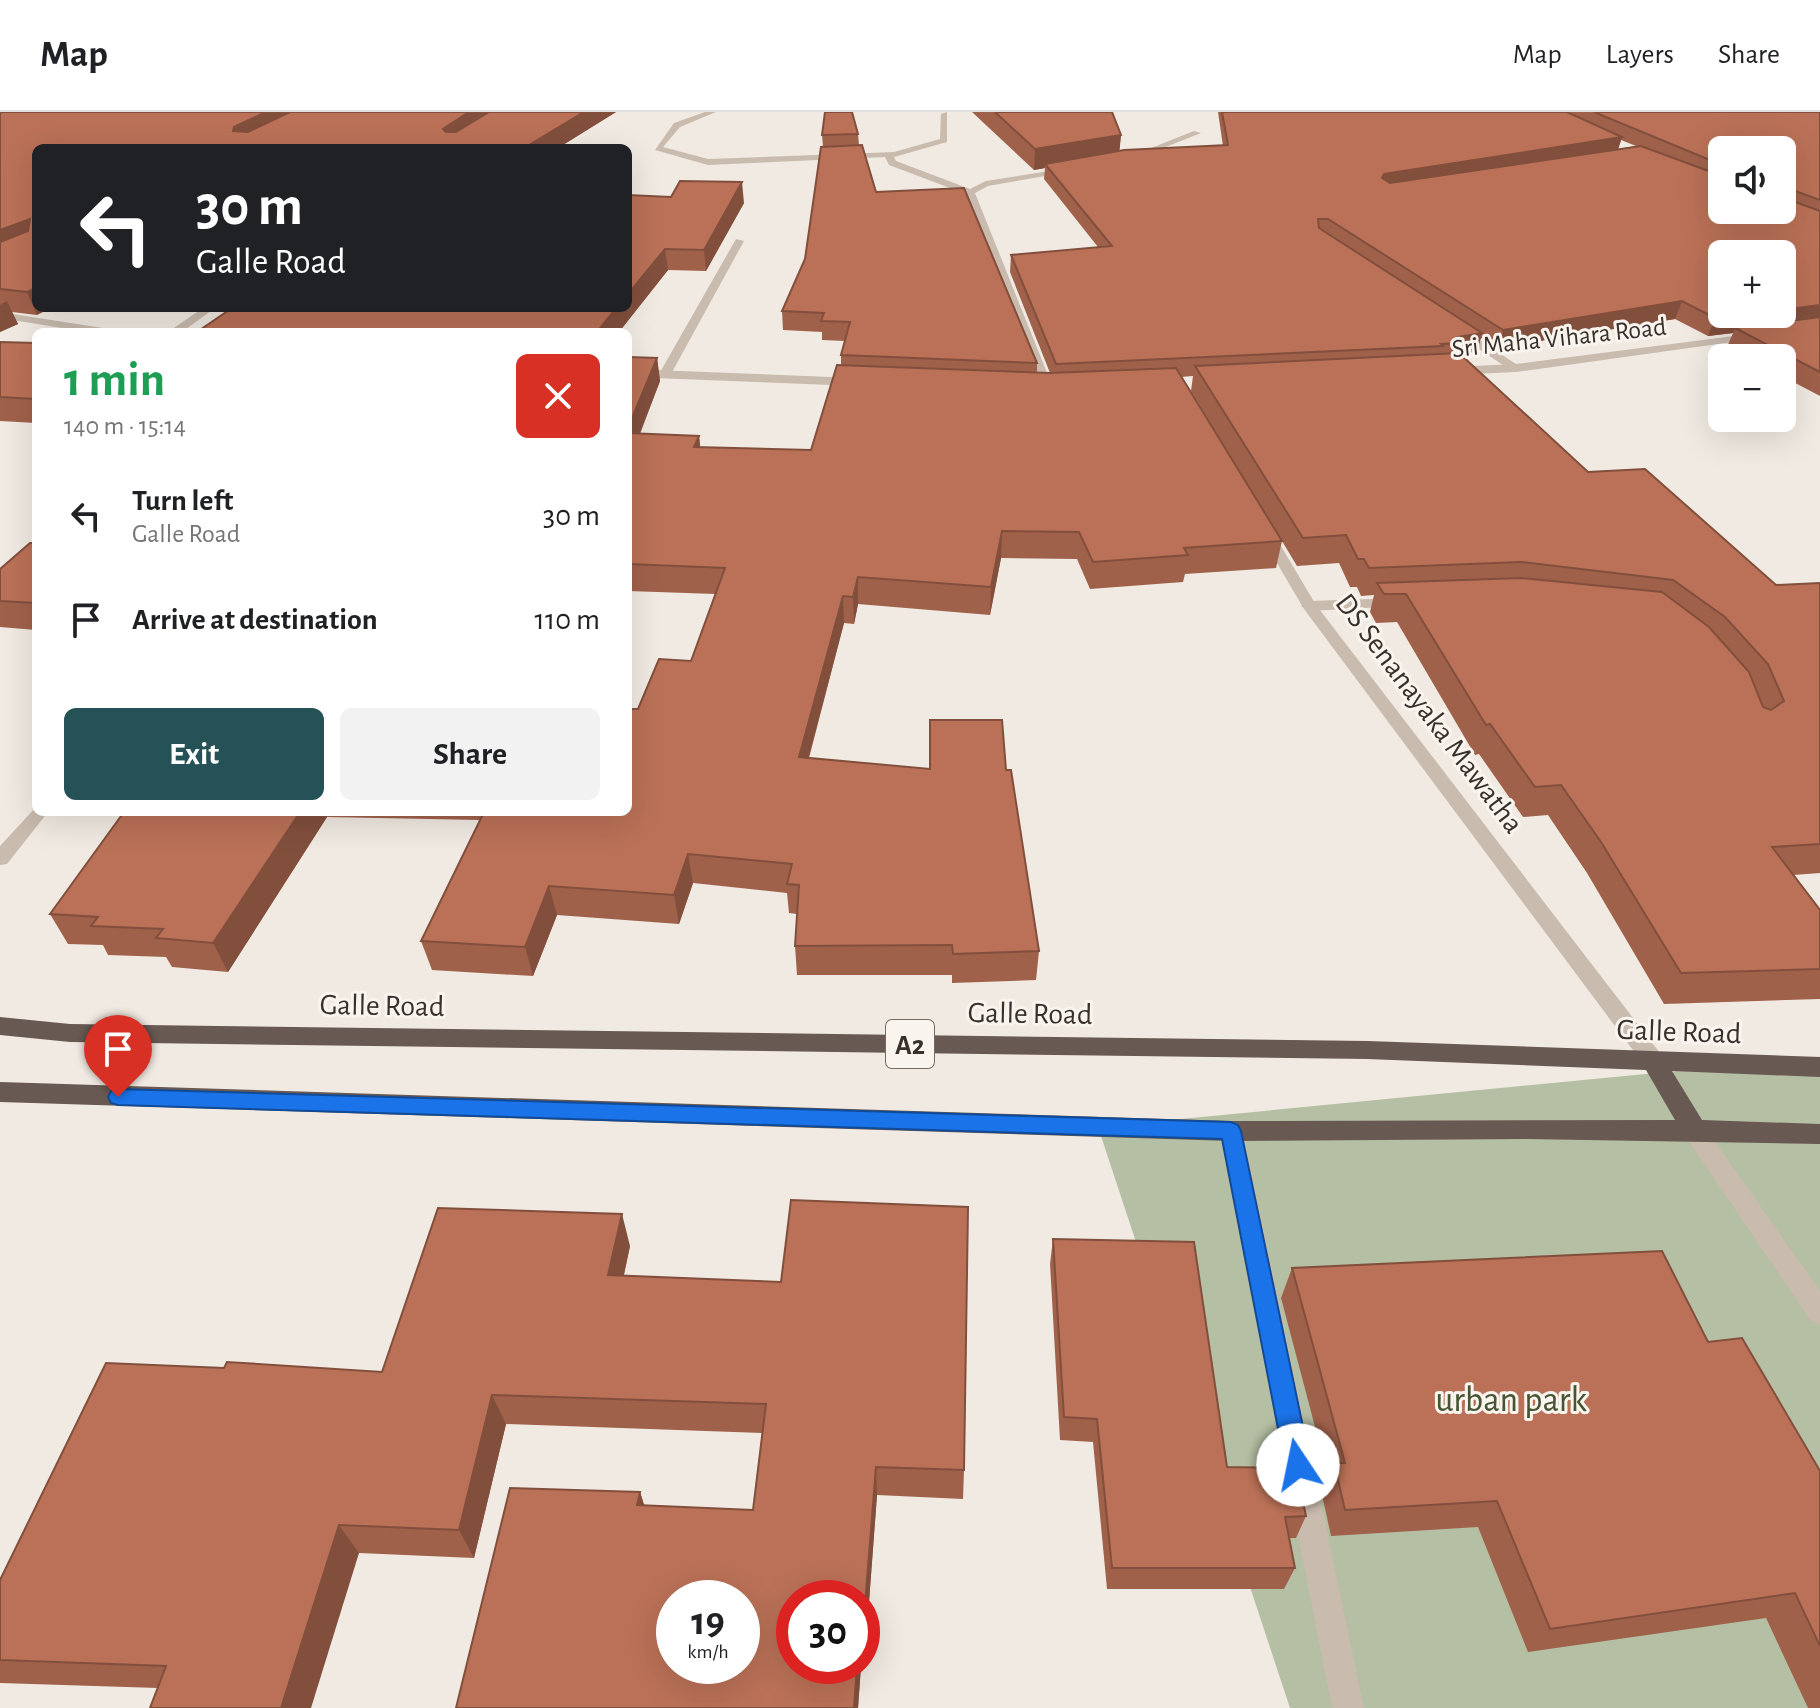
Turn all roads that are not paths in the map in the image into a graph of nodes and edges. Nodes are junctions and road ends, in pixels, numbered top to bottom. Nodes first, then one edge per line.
1 (712, 112) edge
2 (945, 114) dead end
3 (1197, 133) dead end
4 (892, 154) junction
5 (1125, 160) edge
6 (1079, 168) edge
7 (970, 192) junction
8 (739, 241) dead end
9 (204, 312) edge
10 (0, 315) edge
11 (1450, 325) edge
12 (83, 328) edge
13 (180, 328) edge
14 (1769, 335) edge
15 (1516, 368) junction
16 (1439, 372) edge
17 (632, 373) edge
18 (665, 374) junction
19 (874, 383) edge
20 (1032, 389) edge
21 (1048, 390) junction
22 (1062, 390) edge
23 (1255, 515) edge
24 (1418, 602) edge
25 (1309, 606) junction
26 (36, 816) edge
27 (0, 859) edge
28 (0, 1026) edge
29 (1655, 1063) junction
30 (1820, 1067) edge
31 (0, 1092) edge
32 (1694, 1130) junction
33 (1231, 1131) junction
34 (1820, 1134) edge
35 (1820, 1313) edge
36 (1348, 1708) edge

1 - 4 street
2 - 4 street
3 - 5 street
4 - 7 street
6 - 7 street
7 - 21 street
8 - 18 street
9 - 13 street
10 - 12 street
11 - 15 street
14 - 15 street, Sri Maha Vihara Road
15 - 16 street, Sri Maha Vihara Road
17 - 18 street
18 - 19 street
20 - 21 street
21 - 22 street
23 - 25 street, DS Senanayaka Mawatha
24 - 25 street
25 - 29 street, DS Senanayaka Mawatha
26 - 27 street
28 - 29 highway, Galle Road / A2
29 - 30 highway, Galle Road / A2
29 - 32 highway
31 - 33 highway
32 - 33 highway
32 - 34 highway
32 - 35 street
33 - 36 street

